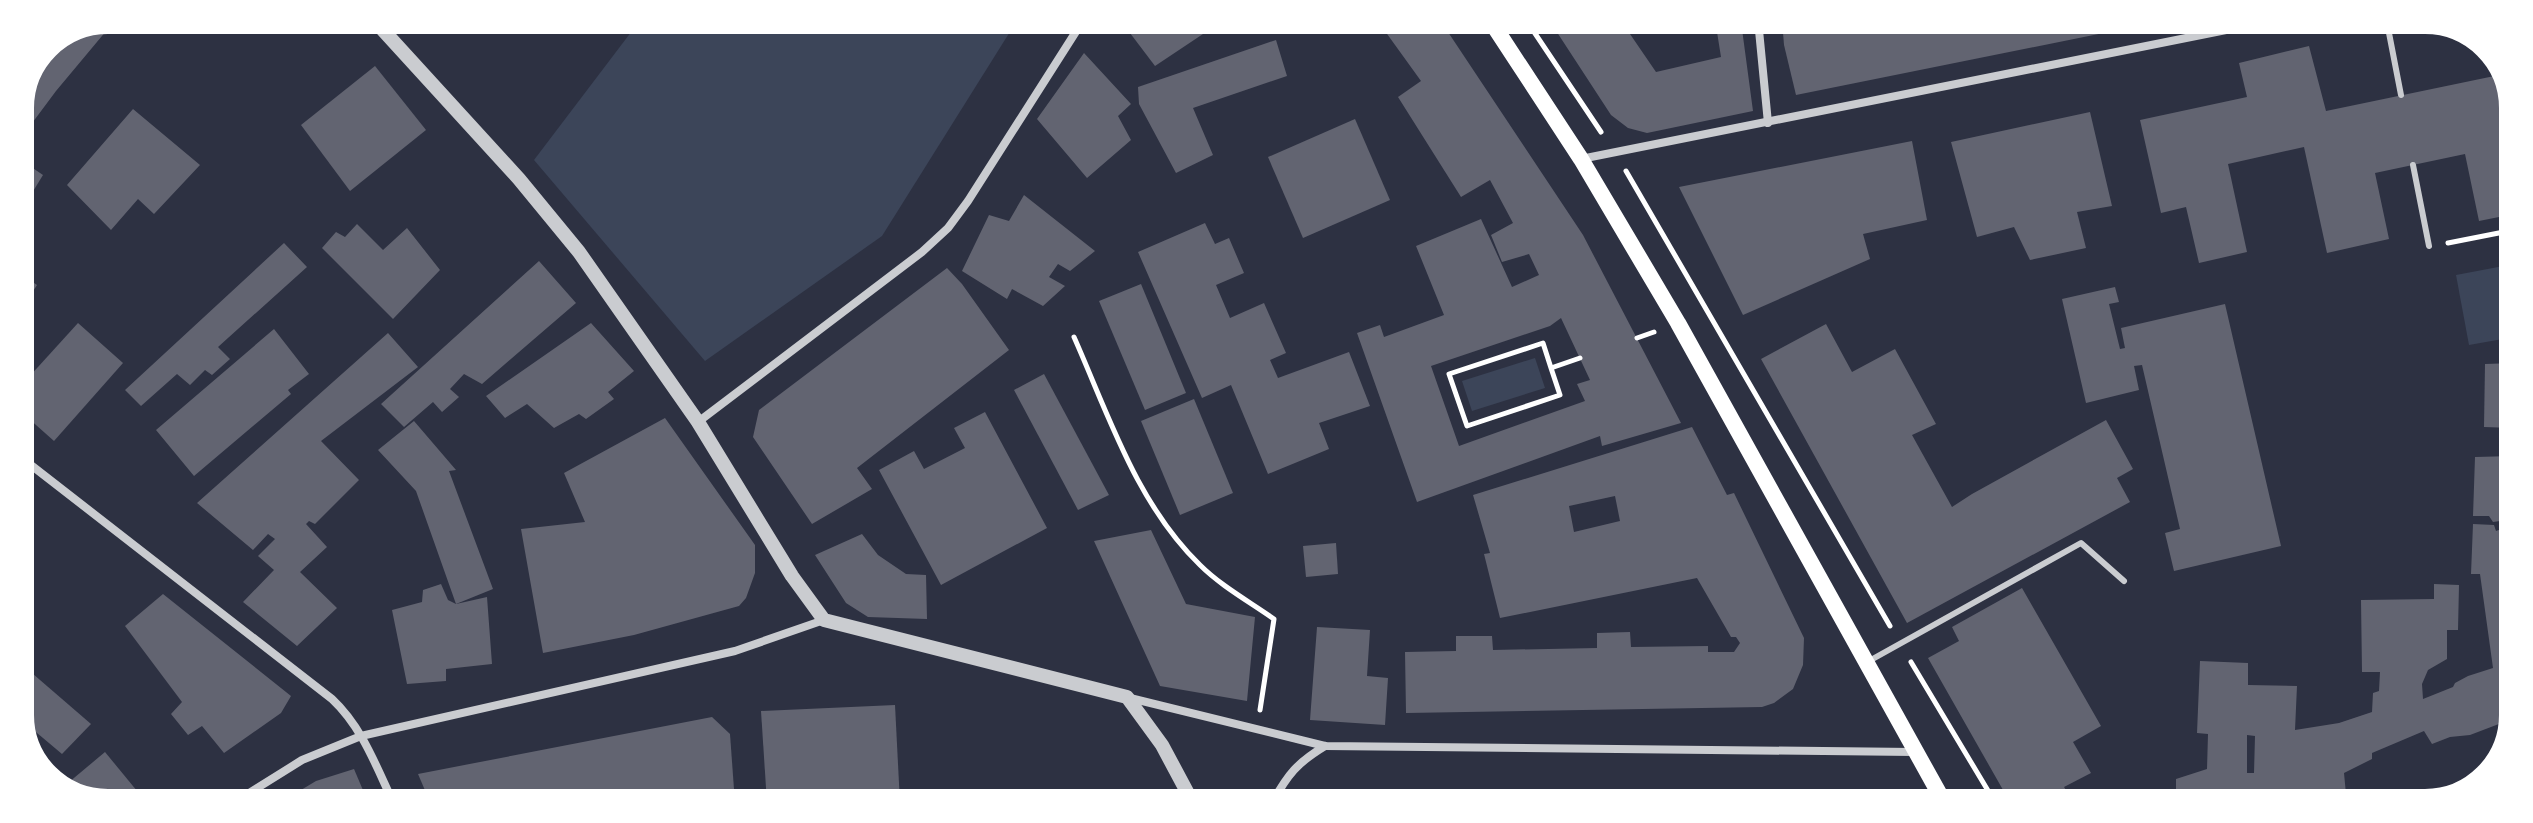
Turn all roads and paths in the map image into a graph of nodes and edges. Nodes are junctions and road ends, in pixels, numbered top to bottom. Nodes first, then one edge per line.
1 (385, 32) edge
2 (1076, 32) edge
3 (1498, 32) edge
4 (1534, 32) edge
5 (1759, 32) edge
6 (2210, 32) edge
7 (2389, 33) dead end
8 (2401, 95) dead end
9 (1768, 123) junction
10 (1616, 153) junction
11 (1581, 159) junction
12 (2413, 165) dead end
13 (2501, 232) edge
14 (2429, 246) joint
15 (1074, 337) dead end
16 (1580, 358) dead end
17 (1551, 368) junction
18 (698, 422) junction
19 (32, 466) edge
20 (2124, 581) dead end
21 (824, 620) junction
22 (1900, 644) junction
23 (1866, 663) junction
24 (1127, 697) junction
25 (1257, 729) junction
26 (361, 736) junction
27 (1325, 746) junction
28 (1915, 752) junction
29 (253, 791) edge
30 (388, 791) edge
31 (1187, 791) edge
32 (1279, 791) edge
33 (1938, 791) edge
34 (1988, 791) edge

1 - 18 street
2 - 18 street
3 - 11 main road
4 - 10 path
5 - 9 street
6 - 9 street
7 - 8 lane
9 - 10 street
10 - 11 street
10 - 22 path
11 - 23 main road
12 - 14 lane
13 - 14 path
15 - 25 path
16 - 17 path
17 - 17 path
18 - 21 street
19 - 26 street
20 - 22 lane
21 - 24 street
21 - 26 street
22 - 23 lane
22 - 34 path
23 - 28 main road
24 - 25 street
24 - 31 street
25 - 27 street
26 - 29 street
26 - 30 street
27 - 28 street
27 - 32 street
28 - 33 main road

